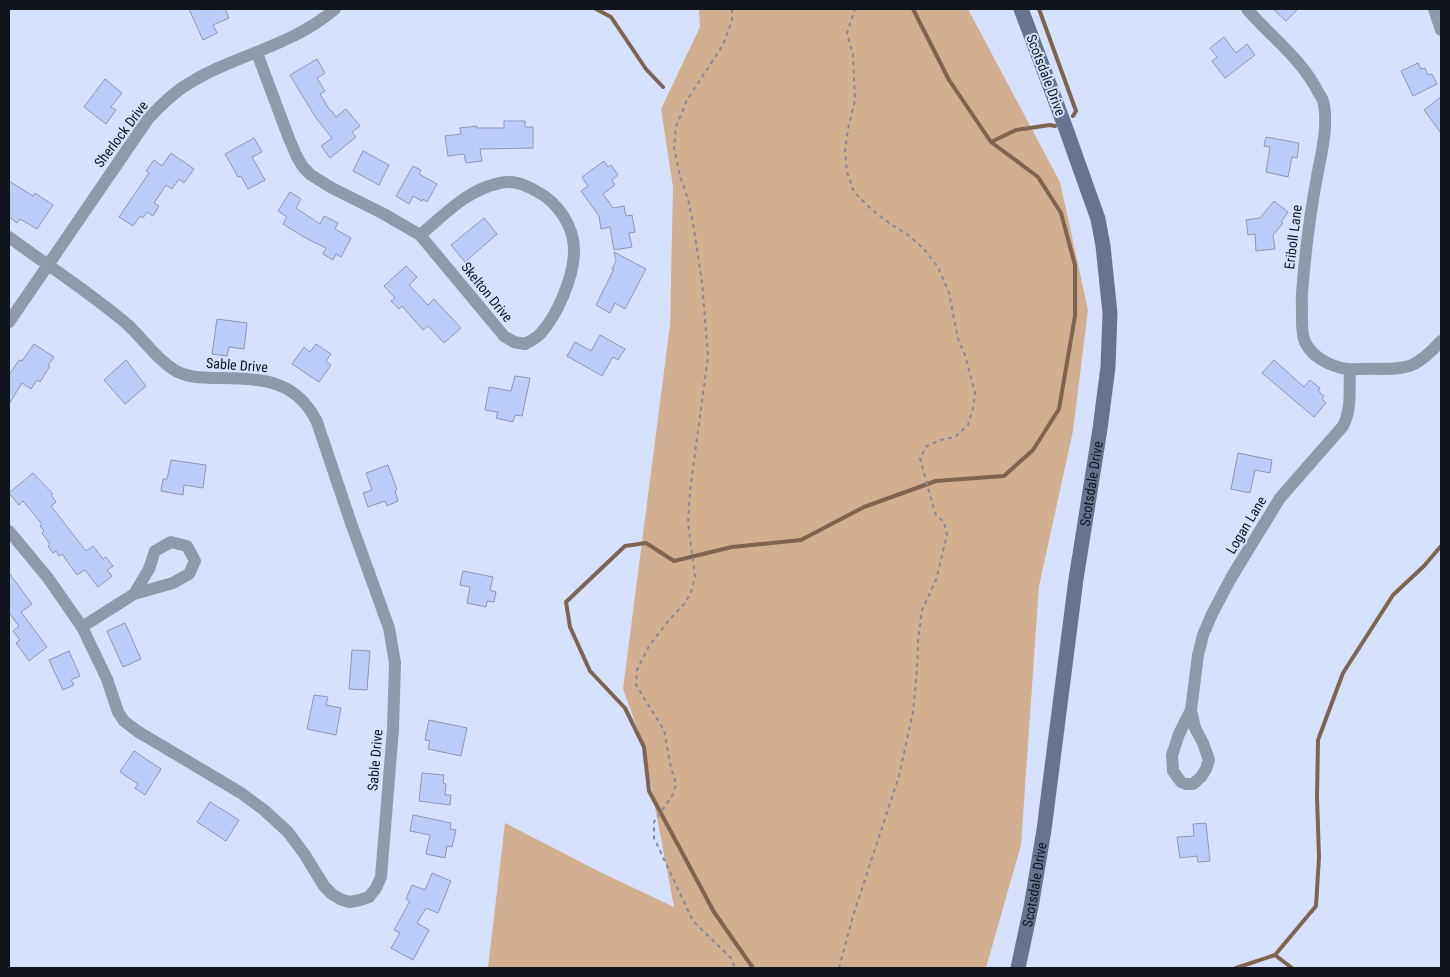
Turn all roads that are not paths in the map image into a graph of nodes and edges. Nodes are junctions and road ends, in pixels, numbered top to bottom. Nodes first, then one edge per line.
1 (335, 9) edge
2 (1021, 9) edge
3 (1247, 9) edge
4 (1434, 9) edge
5 (1441, 30) edge
6 (257, 53) junction
7 (420, 235) junction
8 (9, 237) edge
9 (47, 266) junction
10 (9, 322) edge
11 (1441, 341) edge
12 (1350, 370) junction
13 (9, 531) edge
14 (134, 594) junction
15 (82, 626) junction
16 (1191, 710) junction
17 (1018, 968) edge

1 - 6 street, Sherlock Drive
2 - 17 street, Scotsdale Drive
3 - 12 street, Eriboll Lane
4 - 5 street
6 - 7 street, Skelton Drive
6 - 9 street, Sherlock Drive
7 - 7 street, Skelton Drive
8 - 9 street, Sable Drive
9 - 10 street, Sherlock Drive
9 - 15 street, Sable Drive
11 - 12 street, Eriboll Lane
12 - 16 street, Logan Lane
13 - 15 street, Sable Drive
14 - 14 street
14 - 15 street
16 - 16 street, Logan Lane

